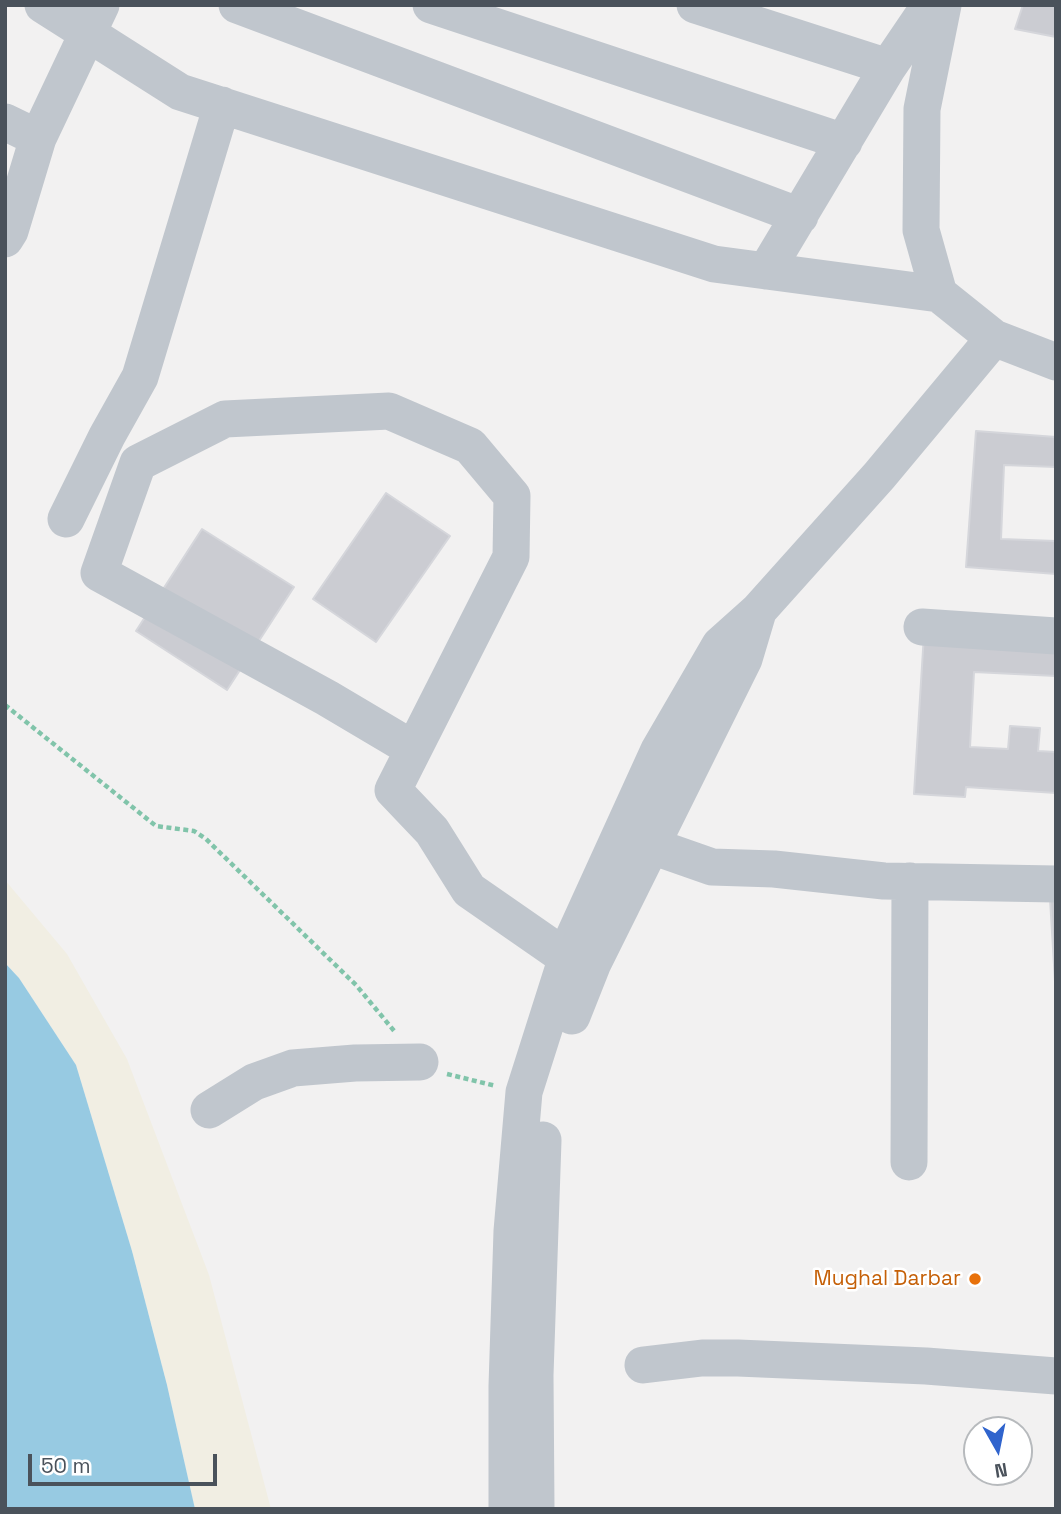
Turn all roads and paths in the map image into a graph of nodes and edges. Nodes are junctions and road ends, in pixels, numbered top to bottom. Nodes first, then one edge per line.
1 (43, 5) edge
2 (237, 5) edge
3 (431, 5) edge
4 (695, 5) edge
5 (929, 5) edge
6 (943, 5) edge
7 (94, 19) edge
8 (888, 67) junction
9 (222, 105) junction
10 (5, 122) edge
11 (38, 138) junction
12 (844, 142) junction
13 (800, 216) junction
14 (5, 239) edge
15 (766, 271) junction
16 (939, 294) junction
17 (995, 338) junction
18 (1056, 362) edge
19 (66, 519) dead end
20 (758, 611) junction
21 (922, 627) dead end
22 (1056, 636) edge
23 (5, 705) edge
24 (413, 749) junction
25 (652, 846) junction
26 (909, 881) junction
27 (1056, 884) edge
28 (567, 958) junction
29 (420, 1062) junction
30 (524, 1093) junction
31 (209, 1110) dead end
32 (909, 1162) dead end
33 (643, 1365) dead end
34 (1056, 1376) edge
35 (507, 1509) edge
36 (536, 1509) edge

1 - 7 street
2 - 13 street
3 - 12 street
4 - 8 street
5 - 8 street
6 - 16 street
7 - 9 street
7 - 11 street
8 - 12 street
9 - 15 street
9 - 19 street
10 - 11 street
11 - 14 street
12 - 13 street
13 - 15 street
15 - 16 street
16 - 17 street
17 - 18 street
17 - 20 street
20 - 25 street
20 - 28 street
21 - 22 street
23 - 29 path
24 - 24 street
24 - 28 street
25 - 26 street
25 - 36 street
26 - 27 street
26 - 32 street
28 - 30 street
29 - 30 path
29 - 31 street
30 - 35 street
33 - 34 street

